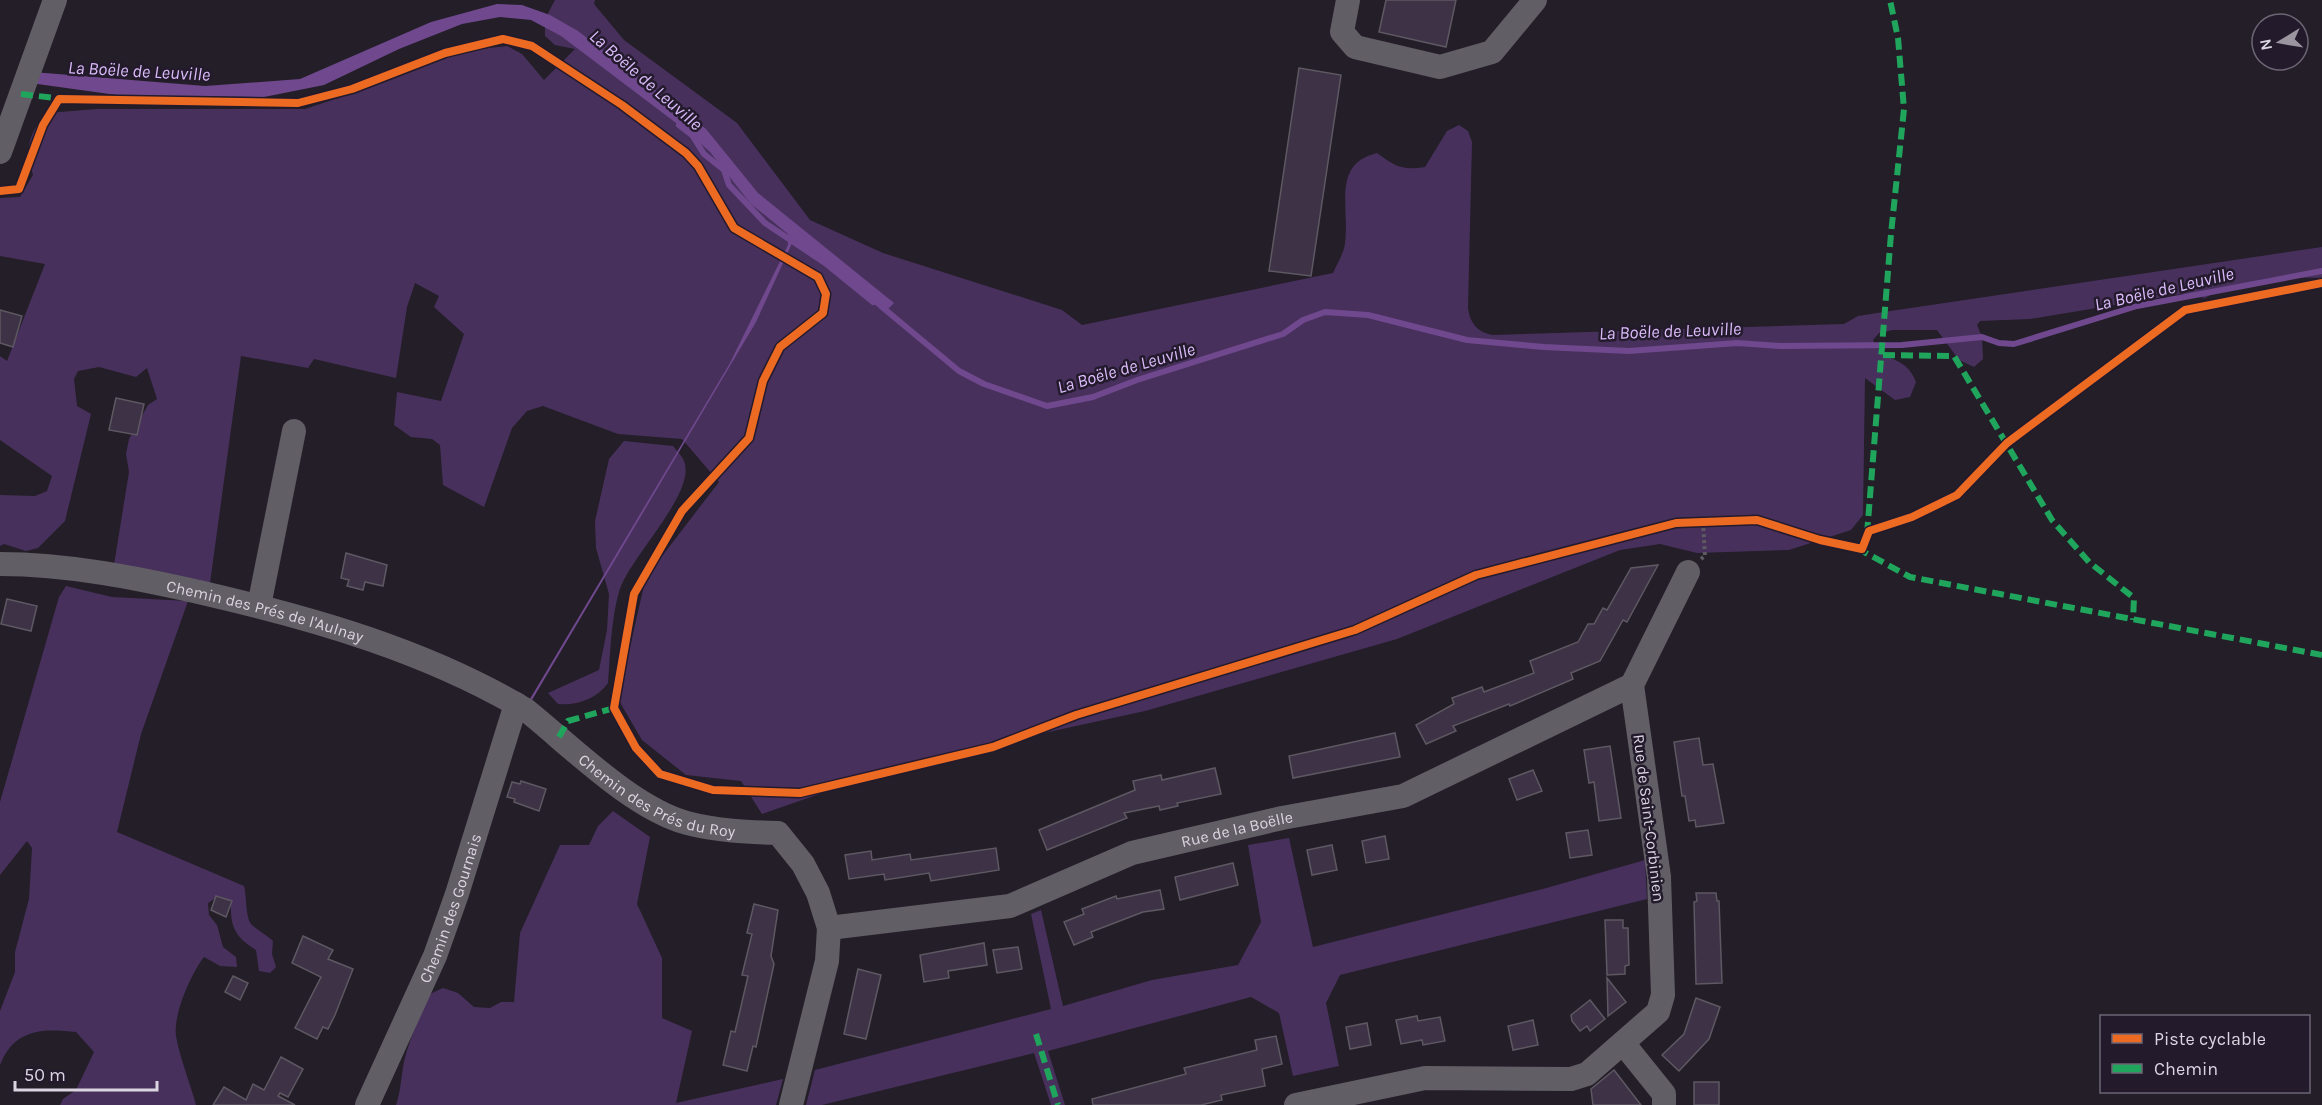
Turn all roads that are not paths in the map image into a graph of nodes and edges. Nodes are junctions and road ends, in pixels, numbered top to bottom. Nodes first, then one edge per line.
1 (55, 0) edge
2 (1348, 0) edge
3 (1535, 0) edge
4 (0, 152) edge
5 (294, 431) dead end
6 (0, 564) edge
7 (1688, 572) road end
8 (259, 606) junction
9 (1632, 685) junction
10 (516, 704) junction
11 (829, 928) junction
12 (1623, 1043) junction
13 (1322, 1102) edge
14 (367, 1105) edge
15 (791, 1105) edge
16 (1296, 1105) edge
17 (1665, 1105) edge

1 - 4 street
2 - 3 street
5 - 8 street
6 - 8 street, Chemin des Prés de l'Aulnay
7 - 9 street
8 - 10 street, Chemin des Prés de l'Aulnay
9 - 11 street, Rue de la Boëlle
9 - 12 street, Rue de Saint-Corbinien
10 - 11 street, Chemin des Prés du Roy
10 - 14 street, Chemin des Gournais
11 - 15 street
12 - 13 street, Rue de Saint-Corbinien
12 - 17 street
13 - 16 street, Rue de Saint-Corbinien

